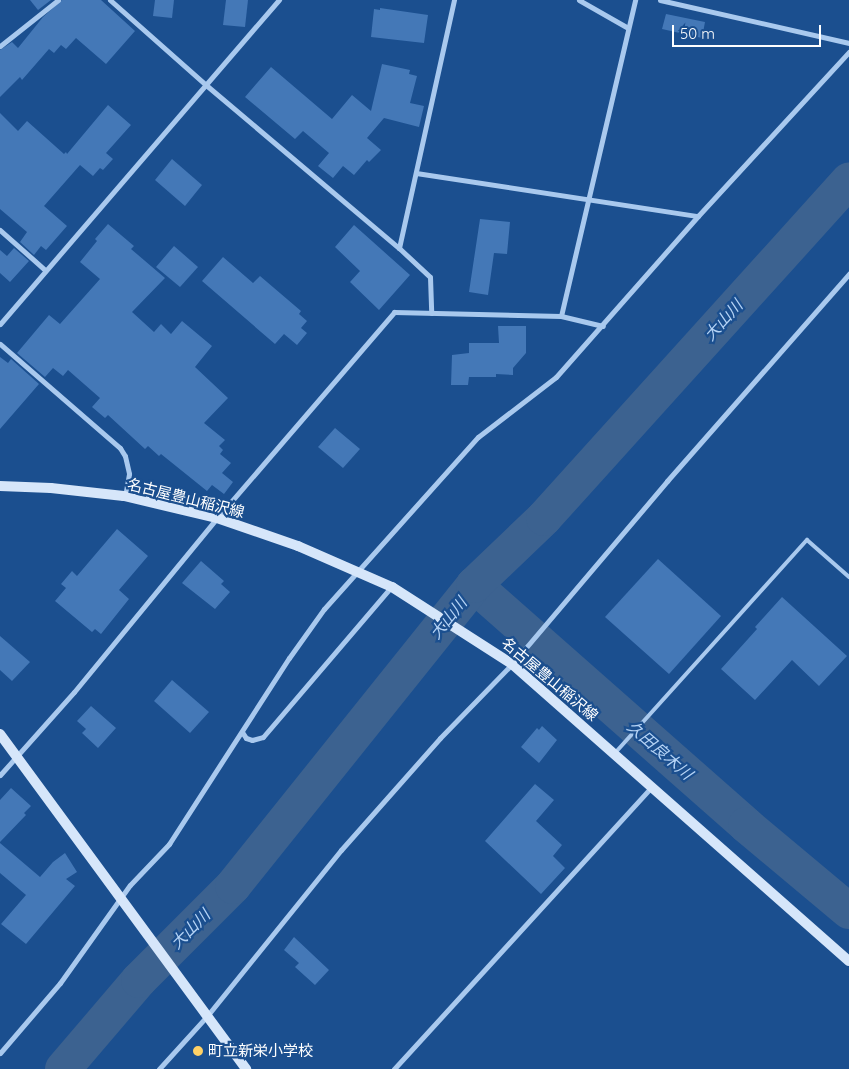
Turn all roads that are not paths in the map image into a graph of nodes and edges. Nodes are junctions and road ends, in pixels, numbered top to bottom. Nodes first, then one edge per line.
1 (58, 0) edge
2 (110, 0) edge
3 (279, 0) edge
4 (454, 0) edge
5 (579, 0) edge
6 (635, 0) edge
7 (660, 0) edge
8 (628, 28) junction
9 (849, 43) edge
10 (0, 46) edge
11 (849, 52) edge
12 (206, 85) junction
13 (416, 173) junction
14 (588, 199) junction
15 (698, 216) junction
16 (0, 230) edge
17 (399, 248) junction
18 (45, 270) junction
19 (849, 274) edge
20 (431, 313) junction
21 (561, 316) junction
22 (0, 324) edge
23 (603, 326) junction
24 (0, 344) edge
25 (0, 486) edge
26 (124, 496) junction
27 (217, 518) junction
28 (357, 572) junction
29 (849, 577) edge
30 (395, 589) junction
31 (512, 664) junction
32 (242, 732) junction
33 (0, 734) edge
34 (615, 753) junction
35 (16, 756) junction
36 (0, 775) edge
37 (652, 786) junction
38 (123, 903) junction
39 (849, 961) edge
40 (206, 1015) junction
41 (0, 1053) edge
42 (159, 1069) edge
43 (246, 1069) edge
44 (394, 1069) edge

1 - 10 street
2 - 12 street
3 - 12 street
4 - 13 street
5 - 8 street
6 - 8 street
7 - 9 street
8 - 14 street
11 - 15 street
12 - 17 street
12 - 18 street
13 - 14 street
13 - 17 street
14 - 15 street
14 - 21 street
15 - 23 street
16 - 18 street
17 - 20 street
18 - 22 street
19 - 31 street
20 - 21 street
20 - 27 street
21 - 23 street
23 - 28 street
24 - 26 street
25 - 26 main road, 名古屋豊山稲沢線
26 - 27 main road, 名古屋豊山稲沢線
27 - 28 main road, 名古屋豊山稲沢線
27 - 35 street
28 - 30 main road, 名古屋豊山稲沢線
28 - 32 street
29 - 34 lane
30 - 31 main road, 名古屋豊山稲沢線
30 - 32 street
31 - 34 main road, 名古屋豊山稲沢線
31 - 40 street
32 - 38 street
33 - 35 main road
34 - 37 main road, 名古屋豊山稲沢線
35 - 36 street
35 - 38 main road
37 - 39 main road, 名古屋豊山稲沢線
37 - 44 street
38 - 40 main road
38 - 41 street
40 - 42 street
40 - 43 main road

